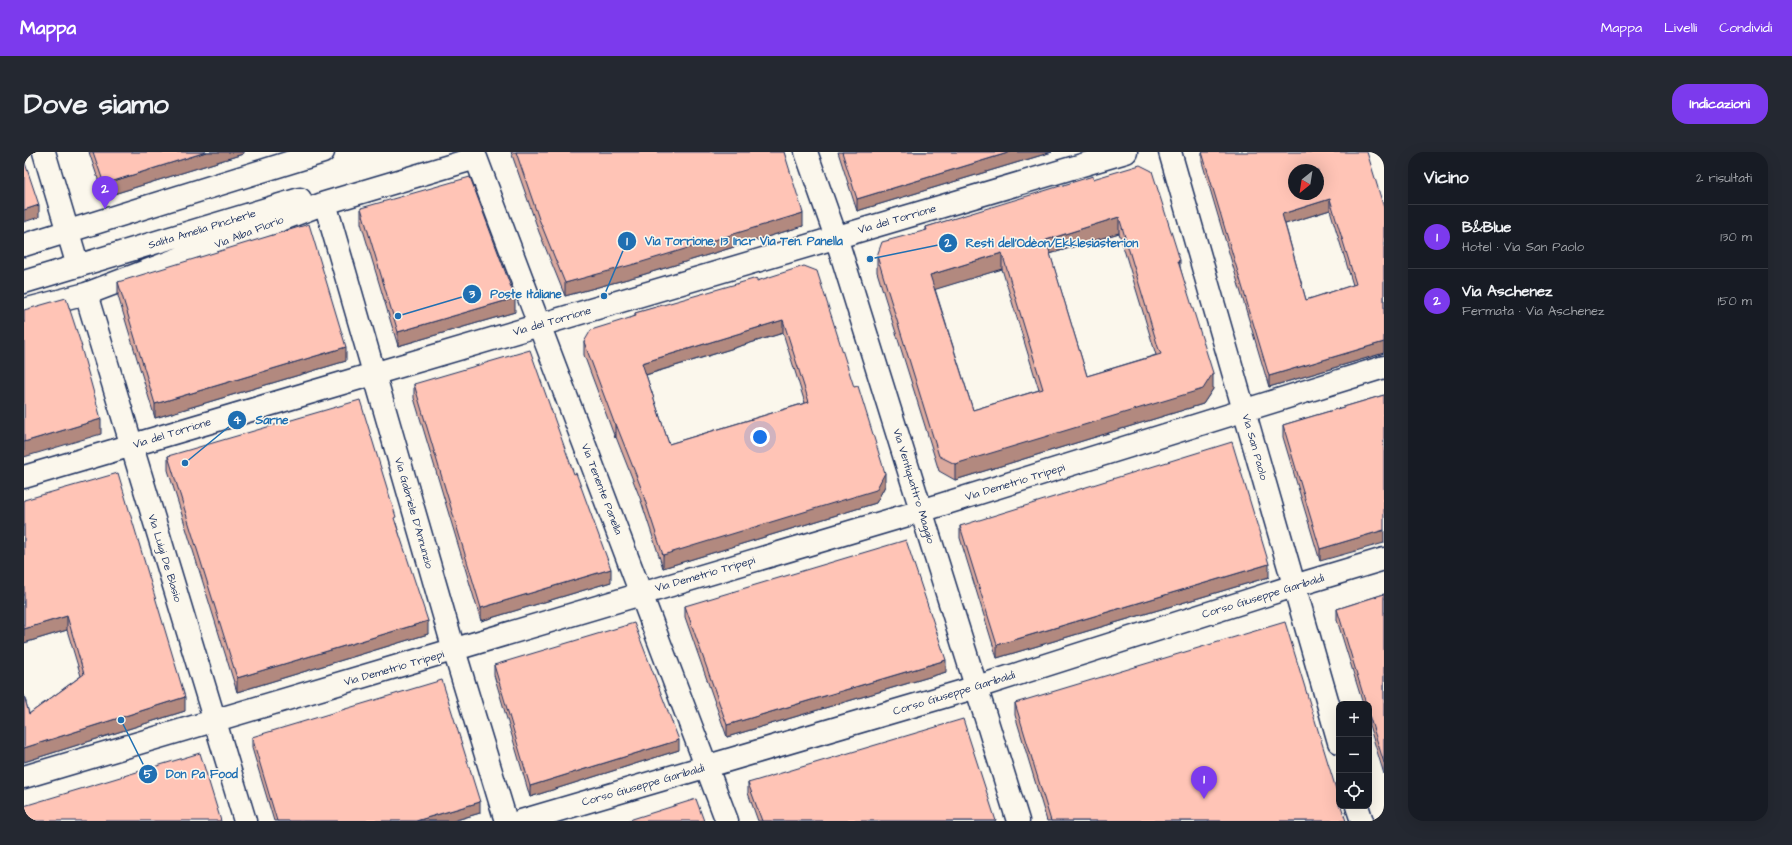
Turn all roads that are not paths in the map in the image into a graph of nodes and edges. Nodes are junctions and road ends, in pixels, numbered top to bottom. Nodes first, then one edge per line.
1 (44, 152) edge
2 (323, 152) edge
3 (806, 152) edge
4 (1126, 152) edge
5 (1170, 152) edge
6 (281, 158) edge
7 (476, 158) joint
8 (325, 204) junction
9 (67, 232) junction
10 (836, 237) junction
11 (24, 244) edge
12 (78, 266) junction
13 (24, 282) edge
14 (86, 294) junction
15 (24, 310) edge
16 (540, 325) junction
17 (1384, 367) edge
18 (374, 373) junction
19 (1244, 410) junction
20 (132, 445) junction
21 (24, 477) edge
22 (921, 511) junction
23 (1384, 559) edge
24 (1294, 586) junction
25 (642, 593) junction
26 (454, 650) junction
27 (977, 687) junction
28 (214, 720) junction
29 (1338, 737) edge
30 (706, 766) junction
31 (24, 777) edge
32 (1358, 809) edge
33 (245, 821) edge
34 (506, 821) edge
35 (521, 821) edge
36 (728, 821) edge
37 (1018, 821) edge
38 (1362, 821) edge

1 - 9 street
2 - 6 street
3 - 10 street, Via Ventiquattro Maggio
4 - 10 street, Via del Torrione
5 - 19 street, Via San Paolo
6 - 9 street
7 - 8 street, Via Alba Florio
7 - 16 street, Via Tenente Panella
8 - 12 street, Salita Amelia Pincherle
8 - 14 street, Via Alba Florio
8 - 18 street, Via Gabriele D'Annunzio
9 - 11 street
9 - 12 street
10 - 16 street, Via del Torrione
10 - 22 street, Via Ventiquattro Maggio
12 - 13 street, Salita Amelia Pincherle
14 - 15 street, Via Alba Florio
14 - 20 street, Via Luigi De Blasio
16 - 18 street, Via del Torrione
16 - 25 street, Via Tenente Panella
17 - 19 street, Via Demetrio Tripepi
18 - 20 street, Via del Torrione
18 - 26 street, Via Gabriele D'Annunzio
19 - 22 street, Via Demetrio Tripepi
19 - 24 street, Via San Paolo
20 - 21 street, Via del Torrione
20 - 28 street, Via Luigi De Blasio
22 - 25 street, Via Demetrio Tripepi
22 - 27 street, Via Ventiquattro Maggio
23 - 24 street, Corso Giuseppe Garibaldi
24 - 27 street, Corso Giuseppe Garibaldi
24 - 29 street, Via San Paolo
25 - 26 street, Via Demetrio Tripepi
25 - 30 street, Via Tenente Panella
26 - 28 street, Via Demetrio Tripepi
26 - 34 street, Via Gabriele D'Annunzio
27 - 30 street, Corso Giuseppe Garibaldi
27 - 37 street, Via Ventiquattro Maggio
28 - 31 street, Via Demetrio Tripepi
28 - 33 street, Via Luigi De Blasio
30 - 35 street, Corso Giuseppe Garibaldi
30 - 36 street, Via Tenente Panella
32 - 38 street

